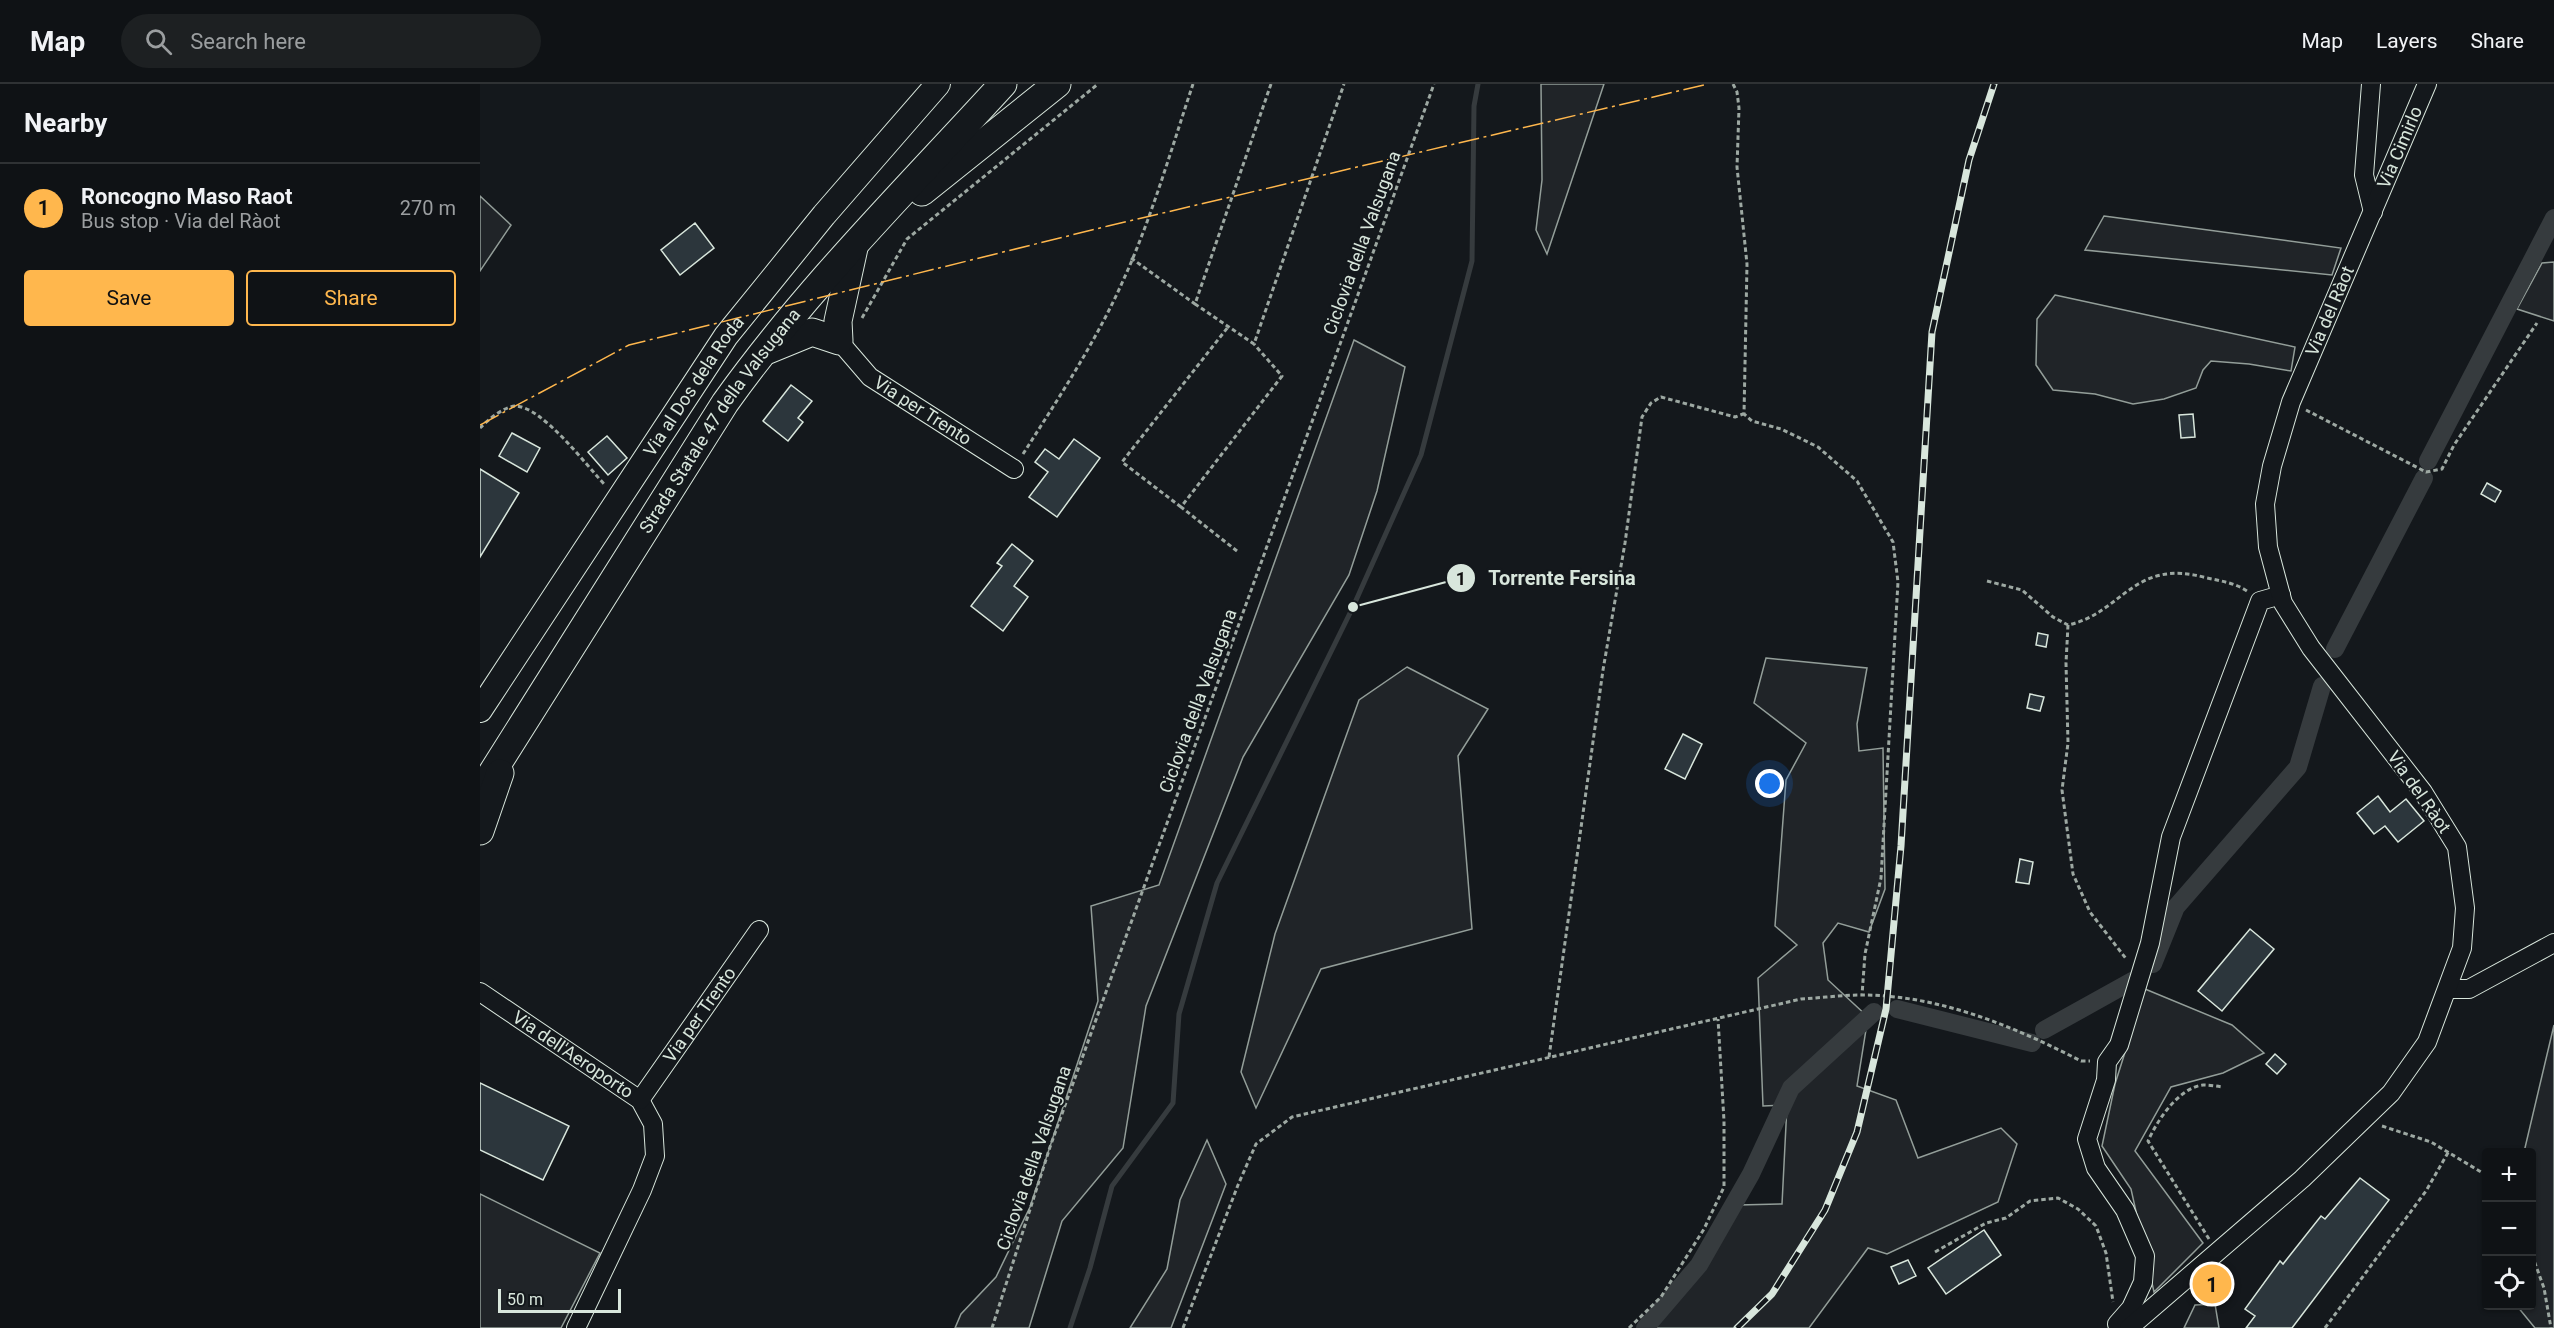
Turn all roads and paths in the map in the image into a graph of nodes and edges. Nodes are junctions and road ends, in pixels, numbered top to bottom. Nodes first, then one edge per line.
1 (938, 84) edge
2 (988, 84) edge
3 (1003, 84) edge
4 (1057, 84) edge
5 (1098, 84) edge
6 (1193, 84) edge
7 (1271, 84) edge
8 (1344, 84) edge
9 (1434, 84) edge
10 (1733, 84) edge
11 (2371, 84) edge
12 (2427, 84) edge
13 (2373, 212) junction
14 (856, 245) junction
15 (1131, 258) junction
16 (1195, 304) junction
17 (860, 322) dead end
18 (2537, 323) dead end
19 (1228, 327) junction
20 (839, 341) junction
21 (1254, 344) junction
22 (761, 353) junction
23 (2291, 402) junction
24 (1744, 414) junction
25 (480, 428) edge
26 (1014, 469) joint
27 (618, 499) junction
28 (1181, 507) junction
29 (1237, 551) dead end
30 (1987, 581) dead end
31 (2281, 595) junction
32 (2260, 601) junction
33 (2068, 625) junction
34 (480, 710) edge
35 (509, 745) junction
36 (480, 766) edge
37 (480, 792) edge
38 (480, 831) edge
39 (759, 930) dead end
40 (2554, 943) edge
41 (2142, 970) junction
42 (2449, 989) junction
43 (480, 992) edge
44 (1862, 995) junction
45 (1718, 1019) junction
46 (1549, 1057) junction
47 (2107, 1062) junction
48 (2222, 1087) dead end
49 (640, 1100) junction
50 (2364, 1119) junction
51 (2449, 1151) junction
52 (2482, 1172) edge
53 (1935, 1252) dead end
54 (2218, 1253) junction
55 (2532, 1256) edge
56 (2123, 1326) edge
57 (576, 1328) edge
58 (992, 1328) edge
59 (1184, 1328) edge
60 (1629, 1328) edge
61 (2325, 1328) edge
62 (2551, 1328) edge

1 - 27 main road, Via al Dos dela Roda
2 - 36 highway, Strada Statale 47 della Valsugana
3 - 14 highway, Strada Statale 47 della Valsugana
4 - 14 highway
5 - 17 path
6 - 15 path
7 - 16 path
8 - 21 path
9 - 58 path, Ciclovia della Valsugana
10 - 24 path
11 - 13 street
12 - 13 street, Via Cimirlo
13 - 23 street, Via del Ràot
14 - 20 highway
14 - 22 highway, Strada Statale 47 della Valsugana
15 - 16 path
15 - 26 path
16 - 19 path
18 - 23 path
19 - 21 path
19 - 28 path
20 - 22 highway
20 - 26 street, Via per Trento
21 - 28 path
22 - 35 highway, Strada Statale 47 della Valsugana
23 - 31 street, Via del Ràot
24 - 44 path
24 - 46 path
25 - 27 path
27 - 34 main road, Via al Dos dela Roda
28 - 29 path
30 - 33 path
31 - 32 street
31 - 42 street, Via del Ràot
32 - 33 path
32 - 41 street
33 - 41 path
35 - 37 highway, Strada Statale 47 della Valsugana
35 - 38 highway
39 - 49 street, Via per Trento
40 - 42 street
41 - 47 street
42 - 50 street, Via del Ràot
43 - 49 street, Via dell'Aeroporto
44 - 45 path
44 - 47 path
45 - 46 path
45 - 60 path
46 - 59 path
47 - 56 street
48 - 54 path
49 - 57 street, Via dell'Aeroporto
50 - 51 path
50 - 54 street, Via del Ràot
51 - 52 path
51 - 61 path
53 - 56 path
54 - 56 street, Via del Ràot
55 - 62 path

